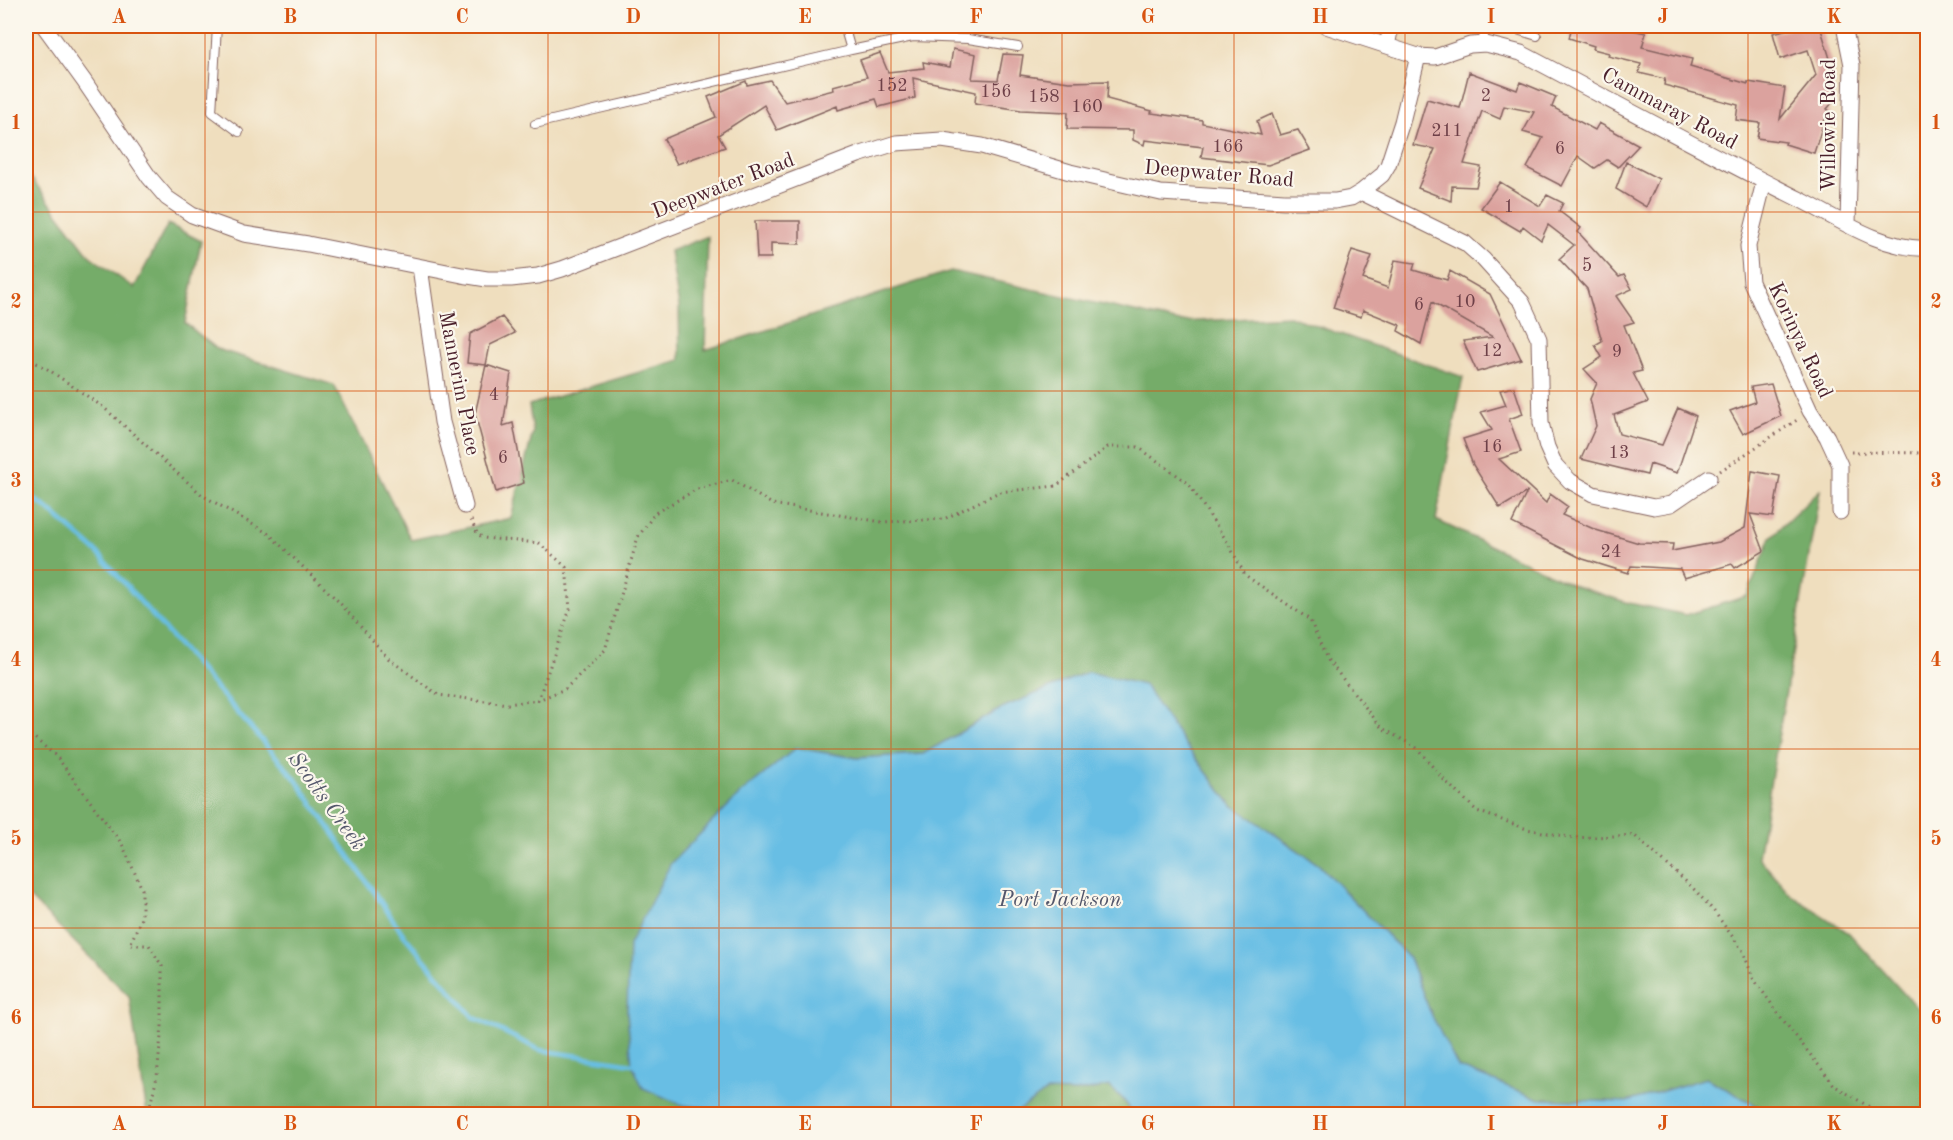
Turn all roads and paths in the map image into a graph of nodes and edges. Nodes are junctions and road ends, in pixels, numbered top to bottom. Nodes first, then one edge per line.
1 (44, 26) edge
2 (217, 26) edge
3 (844, 26) edge
4 (1326, 26) edge
5 (1391, 26) edge
6 (1489, 26) edge
7 (1504, 26) edge
8 (1845, 26) edge
9 (1537, 36) dead end
10 (1486, 44) junction
11 (1387, 46) junction
12 (1018, 47) dead end
13 (851, 50) junction
14 (1418, 56) junction
15 (535, 124) dead end
16 (239, 132) dead end
17 (1764, 182) junction
18 (1361, 192) junction
19 (1848, 224) junction
20 (1928, 248) edge
21 (420, 267) junction
22 (26, 357) edge
23 (1810, 411) junction
24 (1834, 452) junction
25 (1928, 453) edge
26 (1709, 478) joint
27 (465, 506) joint
28 (1840, 512) dead end
29 (538, 700) junction
30 (26, 731) edge
31 (148, 1114) edge
32 (1881, 1114) edge

1 - 21 street, Deepwater Road
2 - 16 lane
3 - 13 lane
4 - 11 street, Cammaray Road
5 - 11 street
6 - 10 lane
7 - 9 lane
8 - 19 street, Willowie Road
10 - 14 street, Cammaray Road
10 - 17 street, Cammaray Road
11 - 14 street, Cammaray Road
12 - 13 lane
13 - 15 lane
14 - 18 street, Deepwater Road
17 - 19 street, Cammaray Road
17 - 23 street, Korinya Road
18 - 21 street, Deepwater Road
18 - 26 street
19 - 20 street, Cammaray Road
21 - 27 street, Mannerim Place
22 - 29 path
23 - 24 street, Korinya Road
23 - 26 path
24 - 25 path
24 - 28 street, Korinya Road
27 - 29 path
29 - 32 path
30 - 31 path

